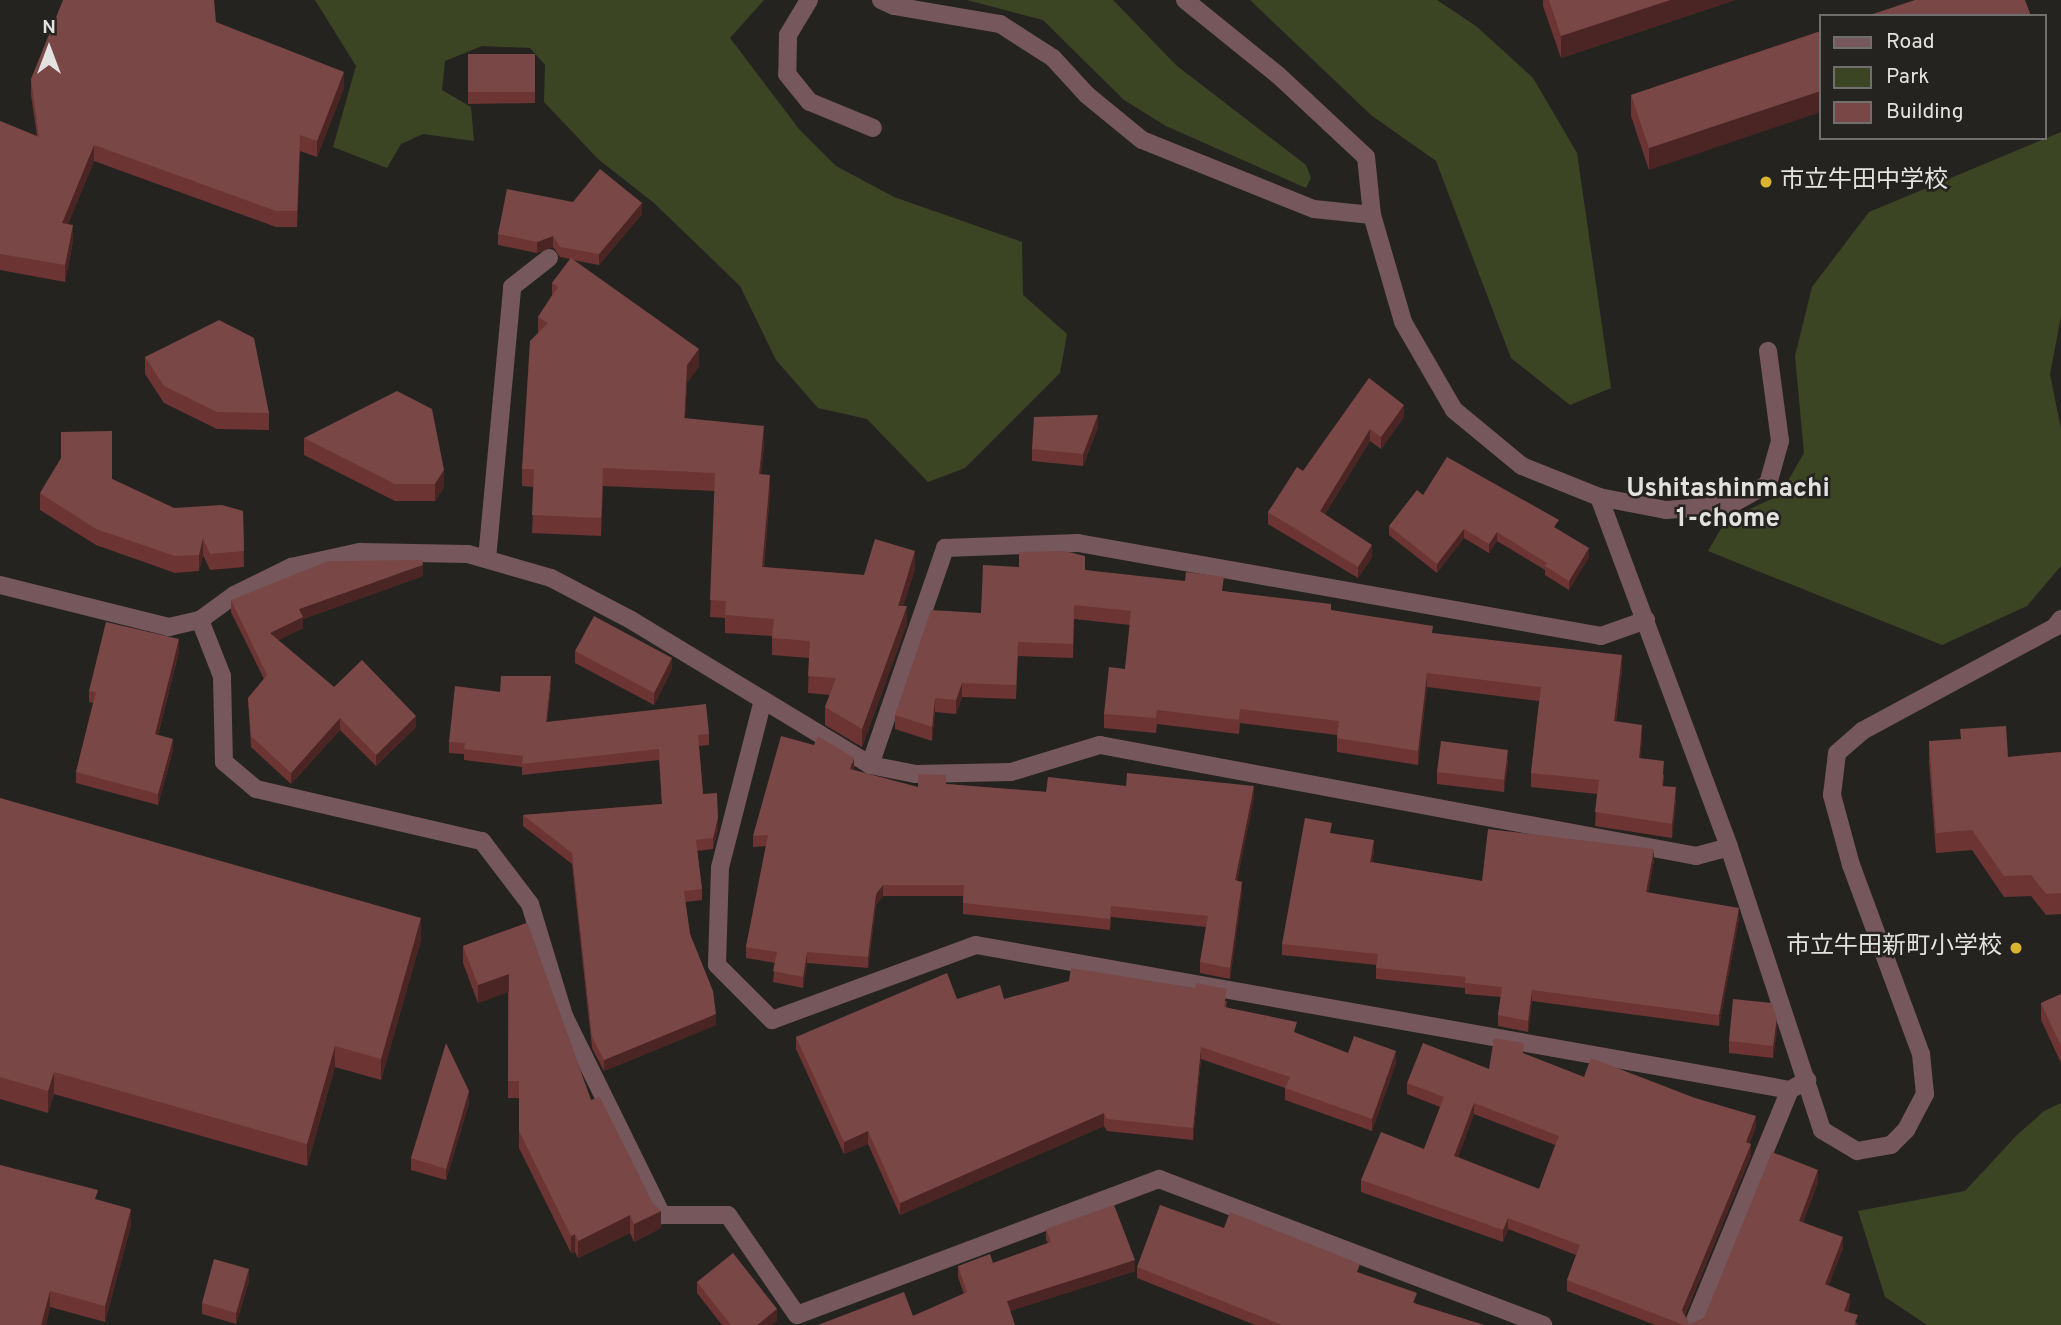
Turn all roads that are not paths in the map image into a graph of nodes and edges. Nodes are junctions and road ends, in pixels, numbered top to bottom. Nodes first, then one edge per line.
1 (809, 0) edge
2 (881, 0) edge
3 (1185, 0) edge
4 (873, 128) dead end
5 (1372, 215) junction
6 (549, 258) dead end
7 (1768, 351) dead end
8 (1600, 497) junction
9 (487, 559) junction
10 (0, 585) edge
11 (2061, 619) edge
12 (200, 620) junction
13 (1646, 620) junction
14 (763, 700) junction
15 (870, 765) junction
16 (1728, 847) junction
17 (1807, 1080) junction
18 (1790, 1090) junction
19 (1543, 1325) edge
20 (1693, 1325) edge

1 - 4 street
2 - 5 street
3 - 5 street
5 - 8 street
6 - 9 street
7 - 8 street
8 - 13 street
9 - 12 street
9 - 14 street
10 - 12 street
11 - 17 street
12 - 19 street
13 - 15 street
13 - 16 street
14 - 15 street
14 - 18 street
15 - 16 street
16 - 17 street
17 - 18 street
18 - 20 street

